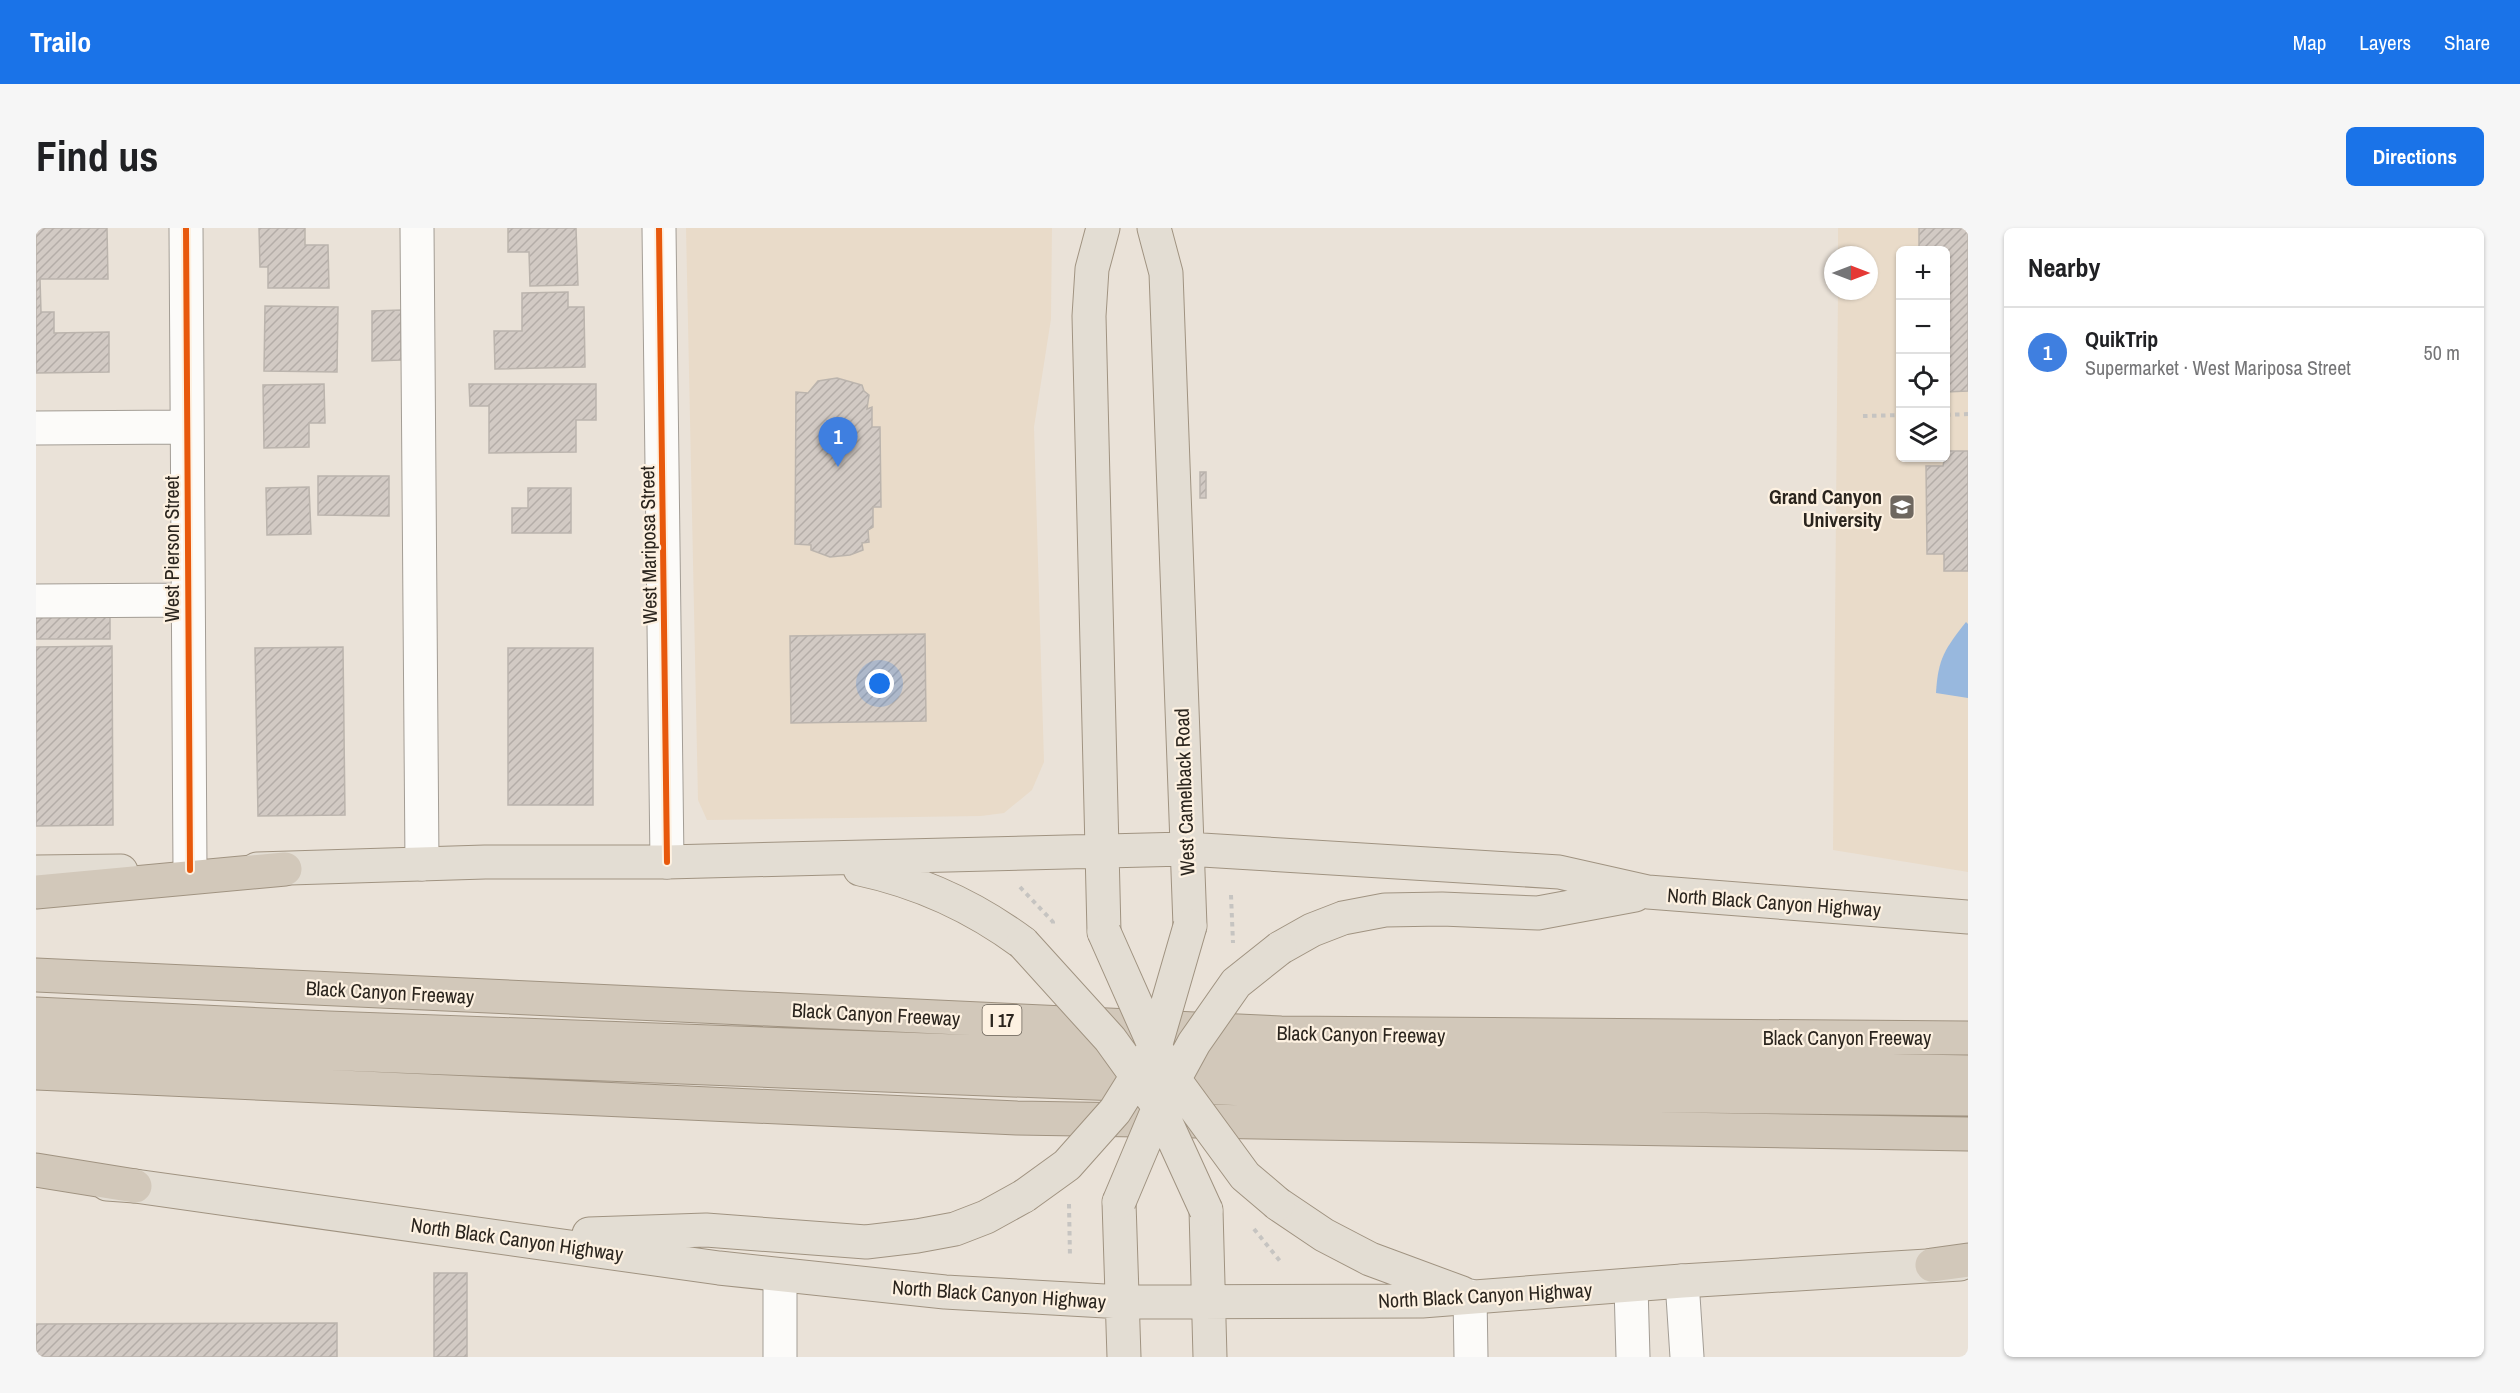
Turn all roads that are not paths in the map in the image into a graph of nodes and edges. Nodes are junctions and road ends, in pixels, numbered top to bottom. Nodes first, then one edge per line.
1 (186, 228) edge
2 (417, 228) edge
3 (659, 228) edge
4 (1103, 228) edge
5 (1154, 228) edge
6 (187, 427) junction
7 (36, 428) edge
8 (188, 600) junction
9 (36, 601) edge
10 (1186, 849) junction
11 (1102, 851) junction
12 (810, 859) junction
13 (668, 862) junction
14 (422, 864) junction
15 (285, 869) junction
16 (190, 870) junction
17 (36, 872) edge
18 (36, 892) edge
19 (1648, 892) junction
20 (1968, 917) edge
21 (1190, 926) junction
22 (1104, 932) junction
23 (36, 975) edge
24 (36, 1014) edge
25 (1968, 1038) edge
26 (1110, 1039) junction
27 (36, 1042) edge
28 (1194, 1043) junction
29 (1155, 1047) junction
30 (1968, 1072) edge
31 (36, 1073) edge
32 (1136, 1076) junction
33 (1166, 1093) junction
34 (1968, 1099) edge
35 (1196, 1110) junction
36 (1115, 1111) junction
37 (1968, 1134) edge
38 (36, 1170) edge
39 (36, 1180) edge
40 (135, 1186) junction
41 (1119, 1202) junction
42 (1206, 1210) junction
43 (503, 1237) junction
44 (1968, 1262) edge
45 (1932, 1265) joint
46 (780, 1275) junction
47 (1682, 1281) junction
48 (1631, 1286) junction
49 (1470, 1296) junction
50 (1123, 1302) junction
51 (1210, 1304) junction
52 (780, 1357) edge
53 (1124, 1357) edge
54 (1210, 1357) edge
55 (1471, 1357) edge
56 (1633, 1357) edge
57 (1687, 1357) edge

1 - 6 street, West Pierson Street
2 - 14 street
3 - 13 street, West Mariposa Street
4 - 11 main road
5 - 10 main road, West Camelback Road
6 - 7 street
6 - 8 street, West Pierson Street
8 - 9 street
8 - 16 street, West Pierson Street
10 - 11 main road, North Black Canyon Highway
10 - 19 main road, North Black Canyon Highway
10 - 21 main road, West Camelback Road
11 - 12 main road, North Black Canyon Highway
11 - 22 main road
12 - 13 main road, North Black Canyon Highway
12 - 26 main road, bridge
13 - 14 main road, North Black Canyon Highway
14 - 15 main road, North Black Canyon Highway
15 - 16 main road, North Black Canyon Highway
15 - 18 highway
16 - 17 main road, North Black Canyon Highway
19 - 20 main road, North Black Canyon Highway
19 - 28 main road, bridge
21 - 28 main road, West Camelback Road, bridge
21 - 29 main road, bridge
22 - 26 main road, bridge
22 - 29 main road, bridge
23 - 25 highway, Black Canyon Freeway / I 17
24 - 30 highway
26 - 32 main road, bridge
26 - 36 main road, bridge
27 - 34 highway
28 - 33 main road, bridge
28 - 35 main road, West Camelback Road, bridge
29 - 32 main road, bridge
29 - 33 main road, bridge
31 - 37 highway
32 - 33 main road, bridge
32 - 36 main road, bridge
33 - 35 main road, bridge
33 - 41 main road, bridge
33 - 42 main road, bridge
35 - 42 main road, West Camelback Road, bridge
35 - 49 main road, bridge
36 - 41 main road, bridge
36 - 43 main road, bridge
38 - 40 highway
39 - 40 main road, North Black Canyon Highway
40 - 43 main road, North Black Canyon Highway
41 - 50 main road
42 - 51 main road, West Camelback Road
43 - 46 main road, North Black Canyon Highway
44 - 45 highway
45 - 47 main road, North Black Canyon Highway
46 - 50 main road, North Black Canyon Highway
46 - 52 street
47 - 48 main road, North Black Canyon Highway
47 - 57 street
48 - 49 main road, North Black Canyon Highway
48 - 56 street
49 - 51 main road, North Black Canyon Highway
49 - 55 street
50 - 51 main road, North Black Canyon Highway
50 - 53 main road
51 - 54 main road, West Camelback Road

